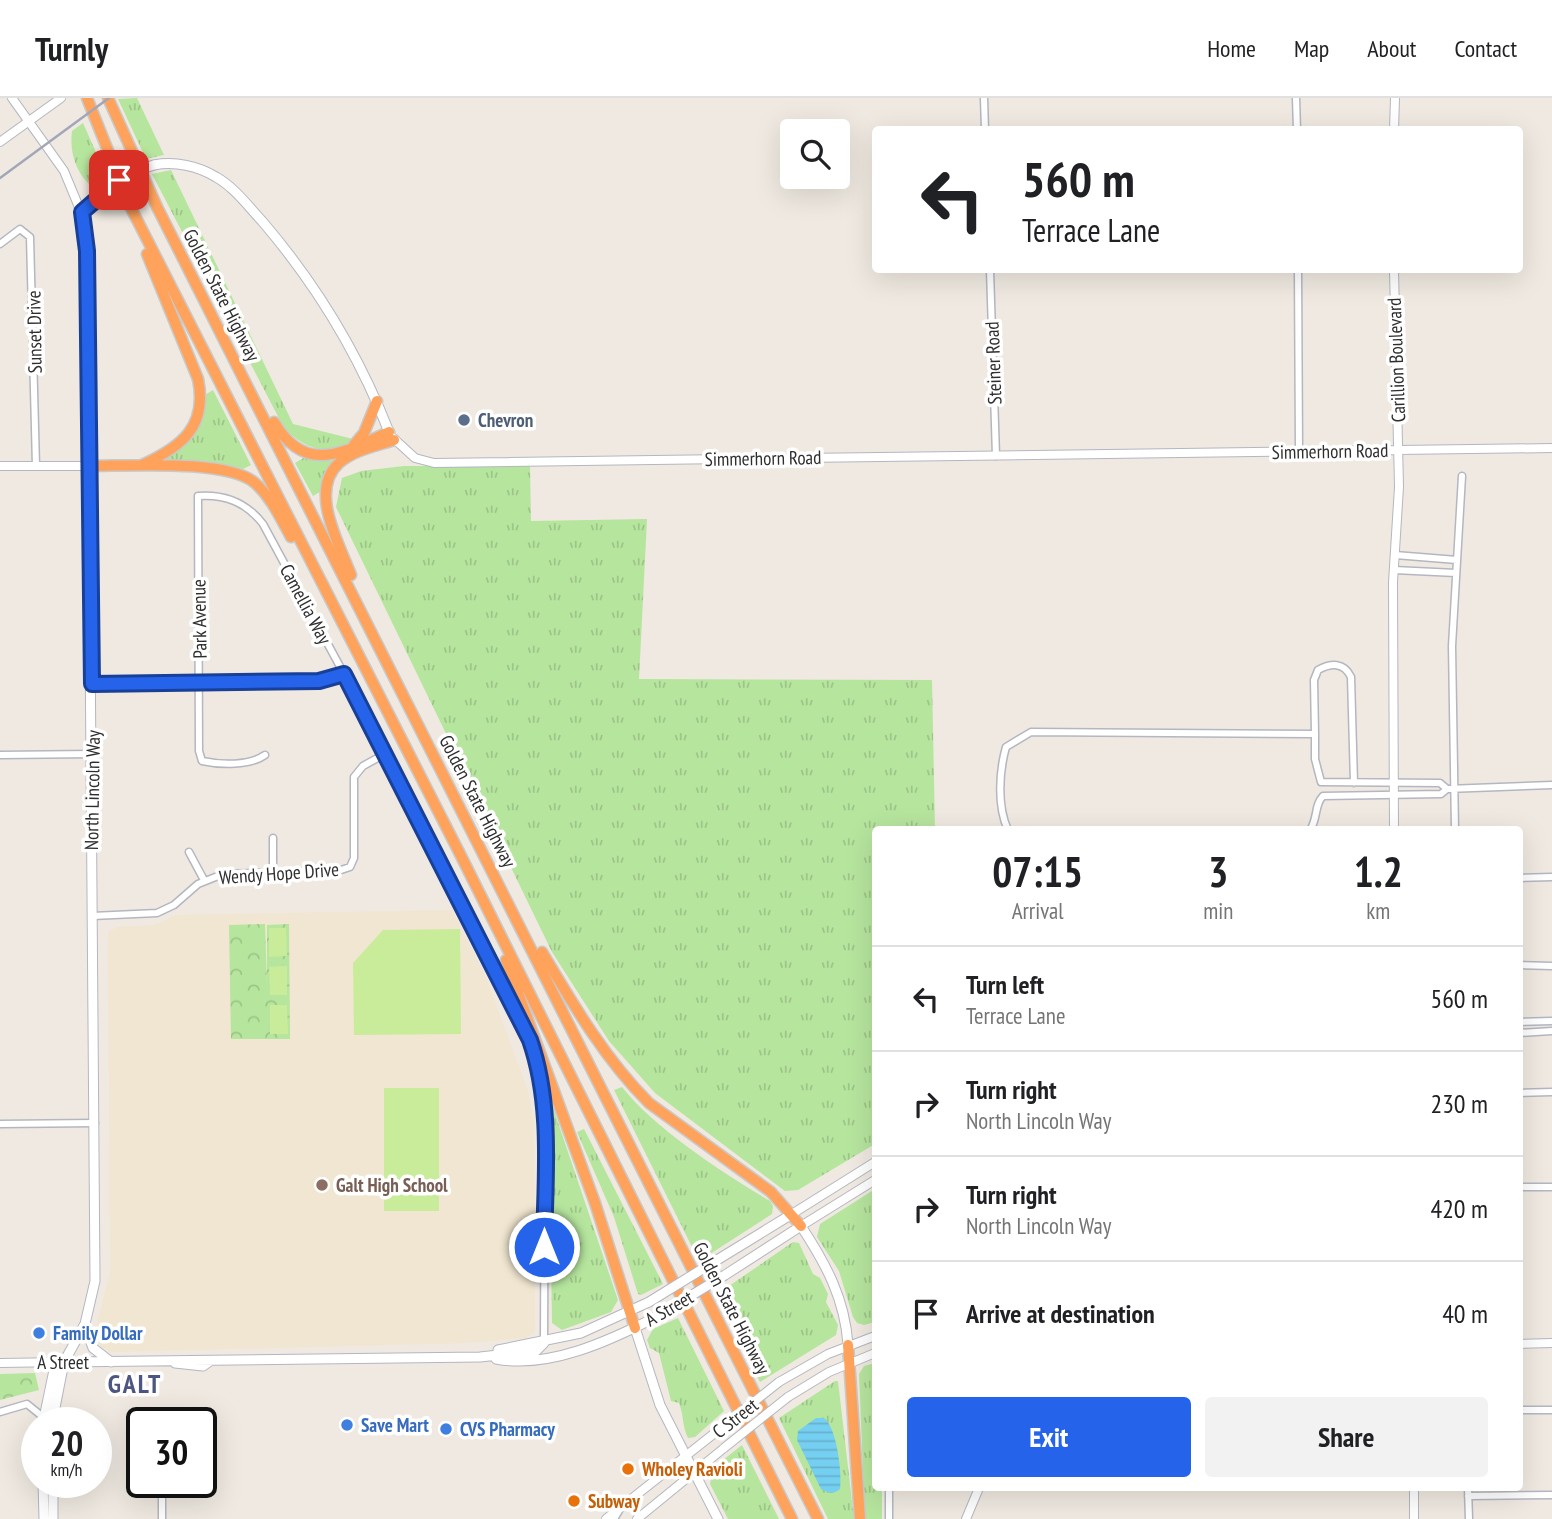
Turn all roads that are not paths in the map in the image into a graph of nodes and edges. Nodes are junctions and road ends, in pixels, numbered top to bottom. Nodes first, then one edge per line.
1 (12, 98) edge
2 (61, 98) edge
3 (87, 98) edge
4 (108, 98) edge
5 (984, 98) edge
6 (1296, 98) edge
7 (1395, 98) edge
8 (28, 121) junction
9 (985, 126) edge
10 (1297, 126) edge
11 (1394, 126) edge
12 (0, 142) edge
13 (131, 208) junction
14 (82, 212) junction
15 (0, 244) edge
16 (990, 273) edge
17 (1297, 273) edge
18 (1394, 273) edge
19 (242, 372) junction
20 (377, 401) junction
21 (392, 436) junction
22 (1552, 448) edge
23 (351, 449) junction
24 (1398, 450) junction
25 (1299, 452) junction
26 (996, 456) junction
27 (0, 466) edge
28 (36, 466) junction
29 (89, 466) junction
30 (141, 466) junction
31 (1462, 475) dead end
32 (198, 496) joint
33 (1395, 555) junction
34 (1457, 560) junction
35 (1394, 570) junction
36 (1456, 573) junction
37 (332, 604) junction
38 (372, 630) junction
39 (344, 674) junction
40 (200, 683) junction
41 (92, 684) junction
42 (1315, 734) junction
43 (93, 754) junction
44 (0, 755) edge
45 (265, 755) dead end
46 (383, 755) junction
47 (1354, 782) junction
48 (1393, 783) junction
49 (1552, 785) edge
50 (1447, 789) junction
51 (1455, 789) junction
52 (1394, 795) junction
53 (1005, 826) edge
54 (1313, 826) edge
55 (1394, 826) edge
56 (1455, 826) edge
57 (273, 838) dead end
58 (189, 852) dead end
59 (273, 872) junction
60 (1552, 877) edge
61 (497, 878) junction
62 (1523, 878) edge
63 (204, 880) junction
64 (487, 908) junction
65 (92, 916) junction
66 (1523, 965) edge
67 (1552, 965) edge
68 (1552, 1021) edge
69 (1523, 1023) edge
70 (1552, 1031) edge
71 (1523, 1033) edge
72 (1552, 1092) edge
73 (1523, 1093) edge
74 (94, 1123) junction
75 (0, 1124) edge
76 (872, 1164) edge
77 (872, 1182) edge
78 (1523, 1187) edge
79 (1552, 1187) edge
80 (792, 1214) junction
81 (801, 1226) junction
82 (631, 1312) junction
83 (85, 1324) junction
84 (635, 1328) junction
85 (872, 1337) edge
86 (544, 1343) junction
87 (1552, 1343) edge
88 (1523, 1344) edge
89 (848, 1345) junction
90 (872, 1354) edge
91 (480, 1357) junction
92 (64, 1362) junction
93 (111, 1362) junction
94 (0, 1363) edge
95 (849, 1363) junction
96 (30, 1407) edge
97 (52, 1407) edge
98 (1523, 1410) edge
99 (1552, 1410) edge
100 (0, 1412) edge
101 (686, 1457) junction
102 (694, 1472) junction
103 (889, 1491) edge
104 (978, 1491) edge
105 (1414, 1491) edge
106 (1468, 1491) edge
107 (1552, 1494) edge
108 (1468, 1496) junction
109 (43, 1498) edge
110 (53, 1498) edge
111 (162, 1498) edge
112 (620, 1509) junction
113 (44, 1519) edge
114 (53, 1519) edge
115 (162, 1519) edge
116 (606, 1519) edge
117 (614, 1519) edge
118 (638, 1519) edge
119 (718, 1519) edge
120 (792, 1519) edge
121 (818, 1519) edge
122 (860, 1519) edge
123 (890, 1519) edge
124 (966, 1519) edge
125 (1414, 1519) edge
126 (1469, 1519) edge

1 - 8 street, North Lincoln Way
2 - 8 street
3 - 13 highway, Golden State Highway
4 - 19 highway, Golden State Highway
5 - 9 street
6 - 10 street
7 - 11 street
8 - 12 street
8 - 14 street, North Lincoln Way
13 - 30 highway
13 - 37 highway, Golden State Highway
14 - 20 main road, bridge
14 - 29 main road, North Lincoln Way
15 - 28 street, Sunset Drive
16 - 26 street, Steiner Road
17 - 25 street
18 - 24 street, Carillion Boulevard
19 - 23 highway
19 - 38 highway, Golden State Highway
20 - 21 main road
20 - 23 highway
21 - 23 highway
21 - 26 street, Simmerhorn Road
21 - 38 highway
22 - 24 street, Simmerhorn Road
24 - 25 street, Simmerhorn Road
24 - 33 street, Carillion Boulevard
25 - 26 street, Simmerhorn Road
27 - 28 street
28 - 29 street
29 - 30 highway
29 - 41 main road, North Lincoln Way
30 - 37 highway
31 - 34 street
32 - 39 street, Camellia Way
32 - 40 street, Park Avenue
33 - 34 street
33 - 35 street, Carillion Boulevard
34 - 36 street
35 - 36 street
35 - 48 street, Carillion Boulevard
36 - 51 street
37 - 64 highway, Golden State Highway
38 - 61 highway, Golden State Highway
39 - 40 street
39 - 46 street, Camellia Way
40 - 41 street
40 - 45 street, Park Avenue
41 - 43 main road, North Lincoln Way
42 - 47 street
42 - 47 street
42 - 53 street
43 - 44 street
43 - 65 main road, North Lincoln Way
46 - 59 street, Wendy Hope Drive
46 - 86 street, Camellia Way
47 - 48 street
48 - 50 street
48 - 52 street, Carillion Boulevard
49 - 51 street
50 - 51 street
50 - 52 street
51 - 56 street
52 - 54 street
52 - 55 street, Carillion Boulevard
57 - 59 street
58 - 63 street
59 - 63 street, Wendy Hope Drive
60 - 62 street
61 - 80 highway
61 - 121 highway, Golden State Highway
63 - 65 street, Wendy Hope Drive
64 - 82 highway
64 - 120 highway, Golden State Highway
65 - 74 main road, North Lincoln Way
66 - 67 street
68 - 69 street
70 - 71 street
72 - 73 street
74 - 75 street
74 - 83 main road, North Lincoln Way
76 - 80 street, A Street
77 - 81 street, A Street
78 - 79 street
80 - 81 highway
80 - 82 main road, A Street, bridge
81 - 84 main road, A Street, bridge
81 - 89 main road
82 - 84 highway
82 - 86 main road, A Street
83 - 92 main road, North Lincoln Way
83 - 93 main road
84 - 91 main road, A Street
84 - 101 main road
85 - 89 street, C Street
86 - 91 main road, A Street
87 - 88 street
89 - 95 highway
89 - 101 street, C Street, bridge
90 - 95 street, C Street
91 - 93 main road, A Street
92 - 93 main road, A Street
92 - 94 street, A Street
92 - 97 main road, North Lincoln Way
95 - 102 street, C Street, bridge
95 - 122 highway
96 - 100 street
98 - 99 street
101 - 102 main road
101 - 112 street, C Street
102 - 118 street, C Street
102 - 119 main road
103 - 123 street
104 - 124 street
105 - 125 street
106 - 108 street
107 - 108 street
108 - 126 street
109 - 113 main road
110 - 114 main road
111 - 115 street
112 - 116 street, C Street
112 - 117 street

